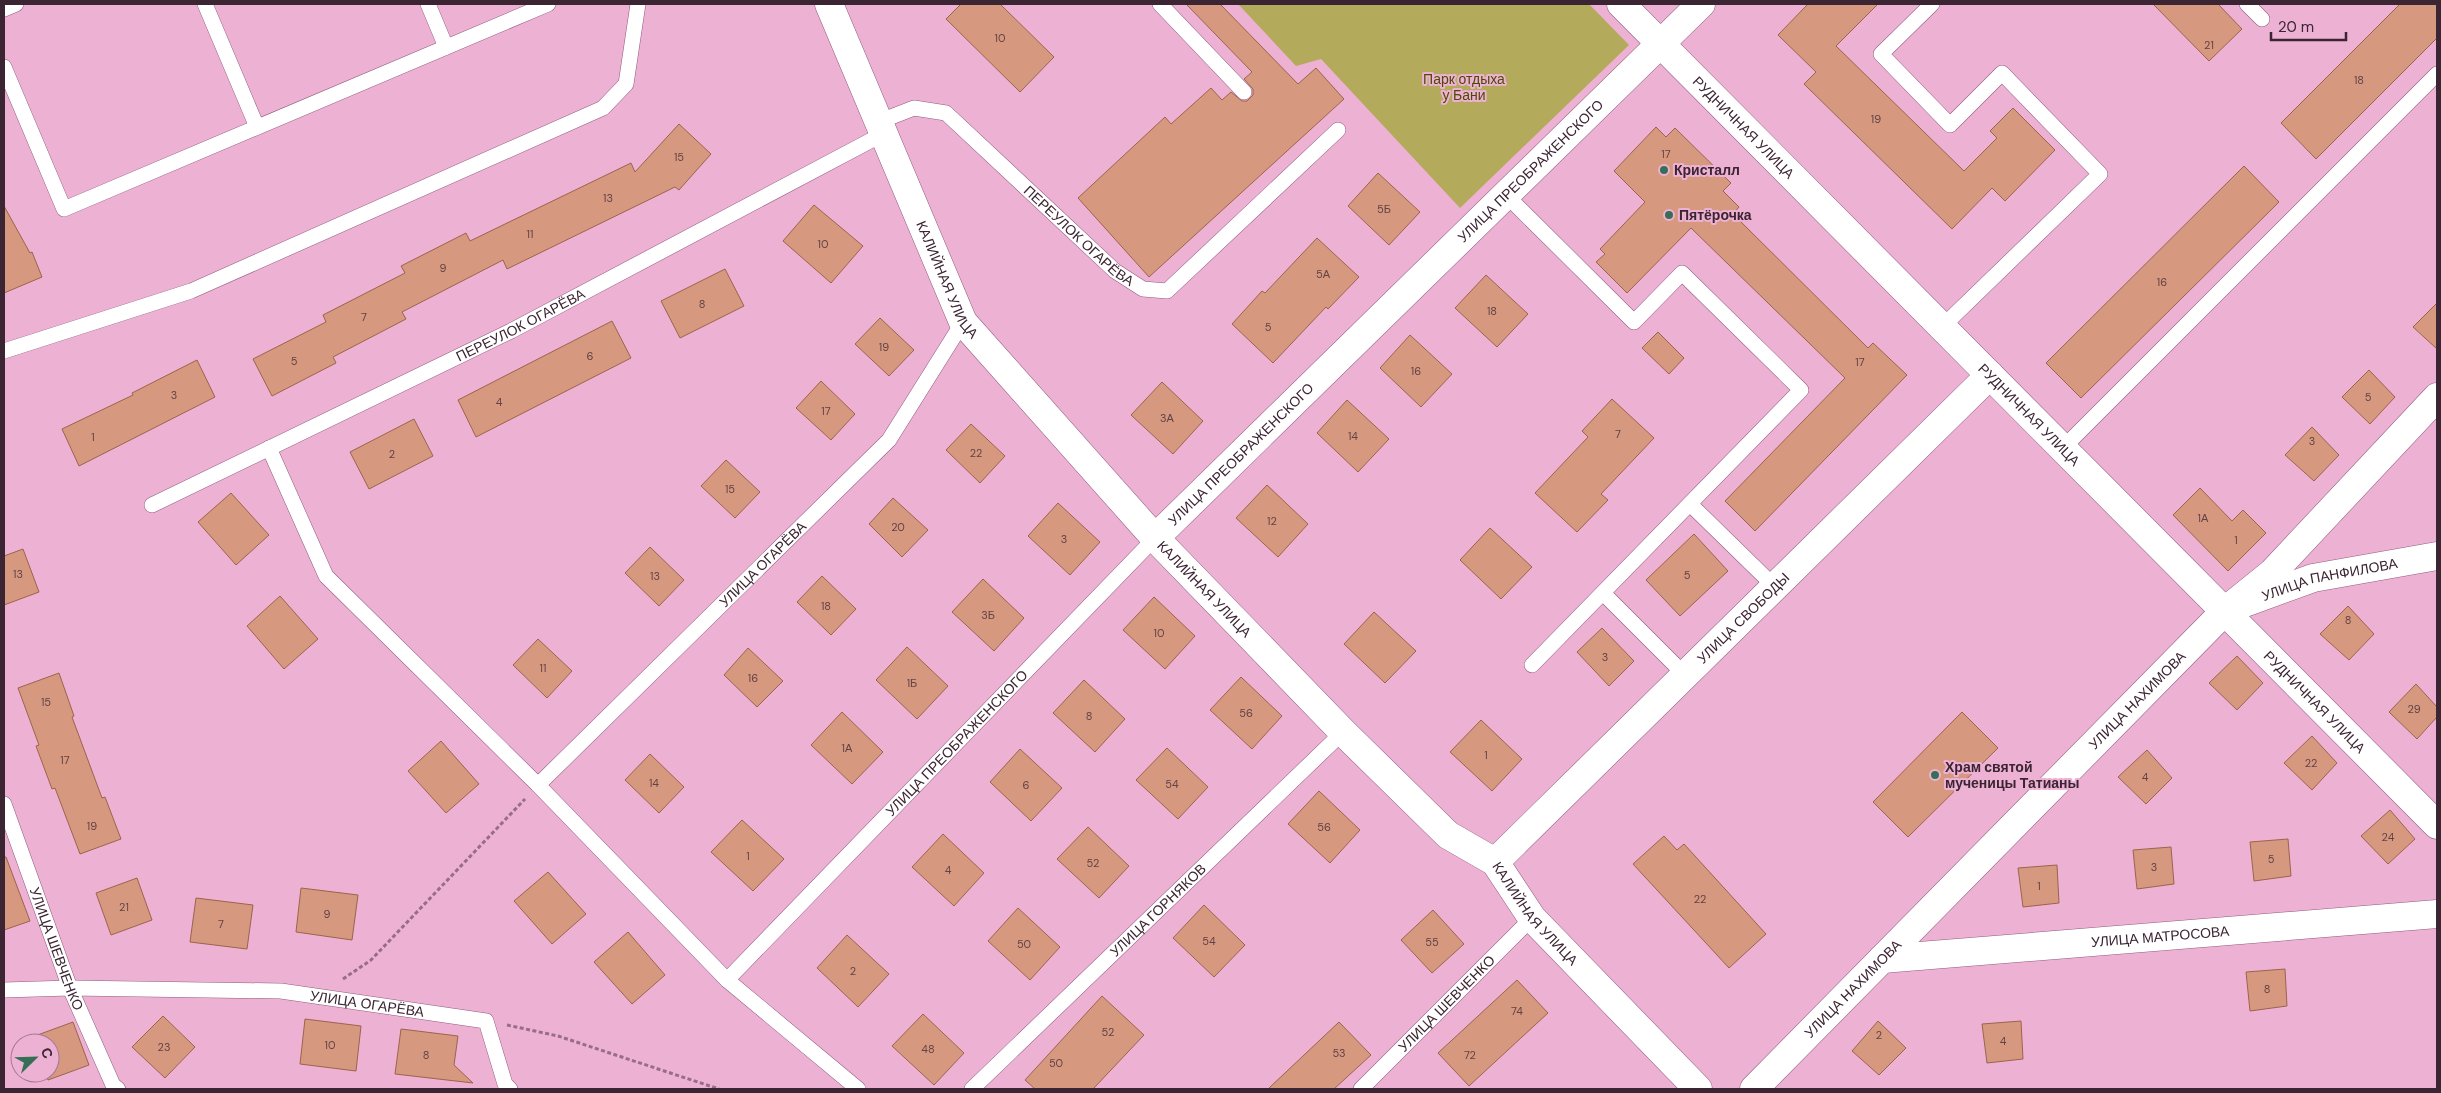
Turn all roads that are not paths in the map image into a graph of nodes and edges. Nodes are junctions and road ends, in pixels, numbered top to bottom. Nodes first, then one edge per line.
1 (16, 4) edge
2 (205, 4) edge
3 (428, 4) edge
4 (548, 4) edge
5 (638, 4) edge
6 (829, 4) edge
7 (1160, 4) edge
8 (1621, 4) edge
9 (1701, 4) edge
10 (1932, 4) edge
11 (2248, 4) edge
12 (4, 9) edge
13 (2262, 19) dead end
14 (1661, 44) junction
15 (446, 47) junction
16 (4, 67) edge
17 (2437, 74) edge
18 (1244, 92) dead end
19 (258, 127) junction
20 (881, 128) junction
21 (1338, 130) dead end
22 (1506, 195) junction
23 (963, 322) junction
24 (1942, 327) junction
25 (4, 351) edge
26 (1990, 375) junction
27 (2437, 397) edge
28 (269, 448) junction
29 (2063, 448) junction
30 (1690, 504) junction
31 (152, 505) dead end
32 (1155, 538) junction
33 (2437, 556) edge
34 (1775, 587) junction
35 (1603, 593) junction
36 (2225, 611) junction
37 (1532, 665) dead end
38 (1685, 674) junction
39 (1343, 732) junction
40 (538, 785) junction
41 (4, 804) edge
42 (2437, 826) edge
43 (1494, 862) junction
44 (2437, 914) edge
45 (1532, 918) junction
46 (1882, 959) junction
47 (727, 980) junction
48 (70, 988) junction
49 (4, 990) edge
50 (118, 1089) edge
51 (510, 1089) edge
52 (858, 1089) edge
53 (972, 1089) edge
54 (1362, 1089) edge
55 (1698, 1089) edge
56 (1754, 1089) edge

1 - 12 lane
2 - 19 lane
3 - 15 lane
4 - 15 lane
5 - 25 lane
6 - 20 street, КАЛИЙНАЯ УЛИЦА
7 - 18 lane
8 - 14 street, РУДНИЧНАЯ УЛИЦА
9 - 14 street, УЛИЦА ПРЕОБРАЖЕНСКОГО
10 - 24 lane
11 - 13 lane
14 - 22 street, УЛИЦА ПРЕОБРАЖЕНСКОГО
14 - 24 street, РУДНИЧНАЯ УЛИЦА
15 - 19 lane
16 - 19 lane
17 - 29 lane
20 - 21 lane, ПЕРЕУЛОК ОГАРЁВА
20 - 23 street, КАЛИЙНАЯ УЛИЦА
20 - 28 lane, ПЕРЕУЛОК ОГАРЁВА
22 - 30 lane
22 - 32 street, УЛИЦА ПРЕОБРАЖЕНСКОГО
23 - 32 street, КАЛИЙНАЯ УЛИЦА
23 - 40 lane, УЛИЦА ОГАРЁВА
24 - 26 street, РУДНИЧНАЯ УЛИЦА
26 - 29 street, РУДНИЧНАЯ УЛИЦА
26 - 34 street, УЛИЦА СВОБОДЫ
27 - 36 street, УЛИЦА НАХИМОВА
28 - 31 lane, ПЕРЕУЛОК ОГАРЁВА
28 - 40 lane
29 - 36 street, РУДНИЧНАЯ УЛИЦА
30 - 34 lane
30 - 35 lane
32 - 39 street, КАЛИЙНАЯ УЛИЦА
32 - 47 lane, УЛИЦА ПРЕОБРАЖЕНСКОГО
33 - 36 street, УЛИЦА ПАНФИЛОВА
34 - 38 street, УЛИЦА СВОБОДЫ
35 - 37 lane
35 - 38 lane
36 - 42 street, РУДНИЧНАЯ УЛИЦА
36 - 46 street, УЛИЦА НАХИМОВА
38 - 43 street, УЛИЦА СВОБОДЫ
39 - 43 street, КАЛИЙНАЯ УЛИЦА
39 - 53 lane, УЛИЦА ГОРНЯКОВ
40 - 47 lane
41 - 48 lane, УЛИЦА ШЕВЧЕНКО
43 - 45 street, КАЛИЙНАЯ УЛИЦА
44 - 46 street, УЛИЦА МАТРОСОВА
45 - 54 lane, УЛИЦА ШЕВЧЕНКО
45 - 55 street, КАЛИЙНАЯ УЛИЦА
46 - 56 street, УЛИЦА НАХИМОВА
47 - 52 lane
48 - 49 lane, УЛИЦА ОГАРЁВА
48 - 50 lane, УЛИЦА ШЕВЧЕНКО
48 - 51 lane, УЛИЦА ОГАРЁВА

